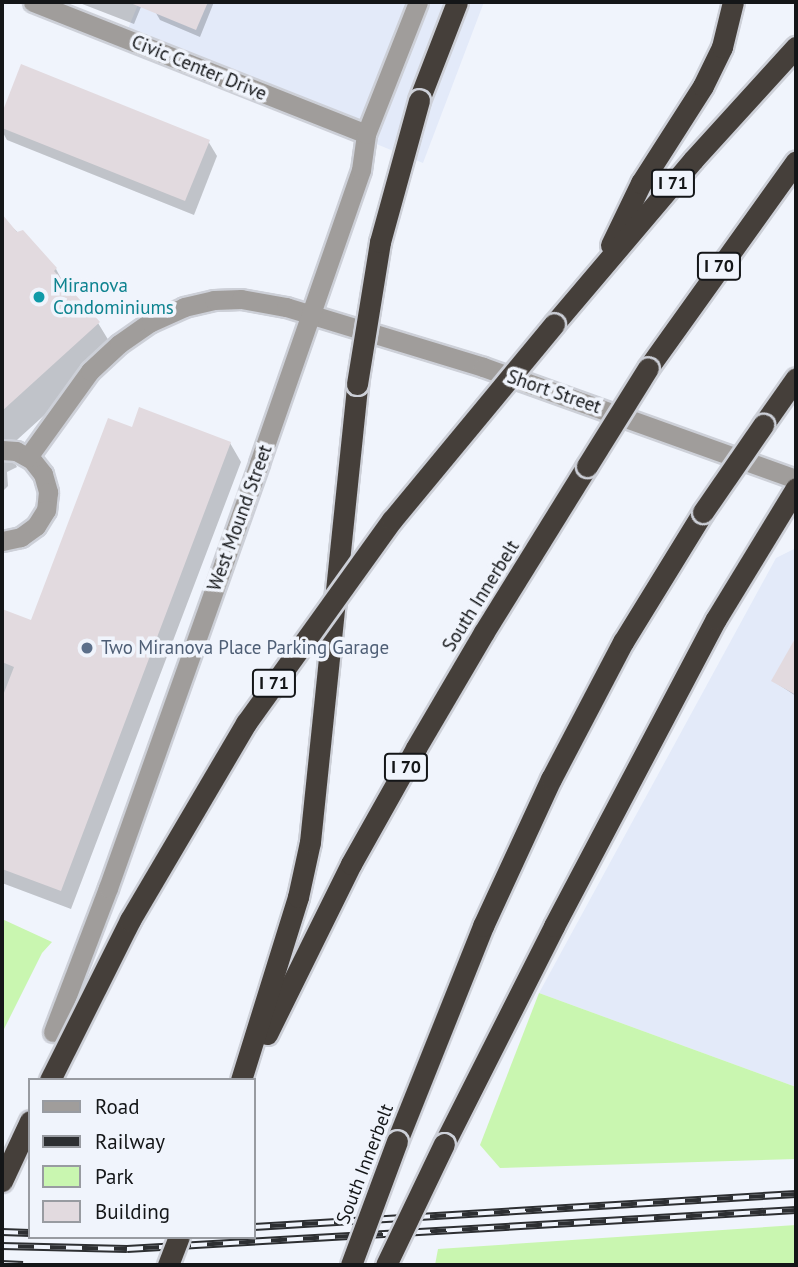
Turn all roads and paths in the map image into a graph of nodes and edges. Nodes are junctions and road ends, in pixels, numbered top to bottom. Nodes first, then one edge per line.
1 (33, 2) edge
2 (418, 2) edge
3 (457, 2) edge
4 (733, 2) edge
5 (796, 47) edge
6 (366, 134) junction
7 (796, 161) edge
8 (604, 263) junction
9 (309, 314) junction
10 (796, 377) edge
11 (2, 450) edge
12 (28, 457) junction
13 (796, 479) edge
14 (796, 488) edge
15 (2, 541) edge
16 (53, 1032) dead end
17 (51, 1078) edge
18 (242, 1078) edge
19 (247, 1078) edge
20 (28, 1125) edge
21 (2, 1181) edge
22 (178, 1239) edge
23 (168, 1265) edge
24 (351, 1265) edge
25 (386, 1265) edge

1 - 6 street, Civic Center Drive
2 - 6 street, West Mound Street
3 - 18 highway, bridge
4 - 8 highway
5 - 8 highway, I 71
6 - 9 street, West Mound Street
7 - 19 highway, South Innerbelt / I 70, bridge
8 - 17 highway, I 71, bridge
9 - 12 street, Short Street
9 - 13 street, Short Street
9 - 16 street, West Mound Street
10 - 24 highway, South Innerbelt, bridge
11 - 12 street
12 - 15 street
14 - 25 highway, bridge
20 - 21 highway
22 - 23 highway, bridge

